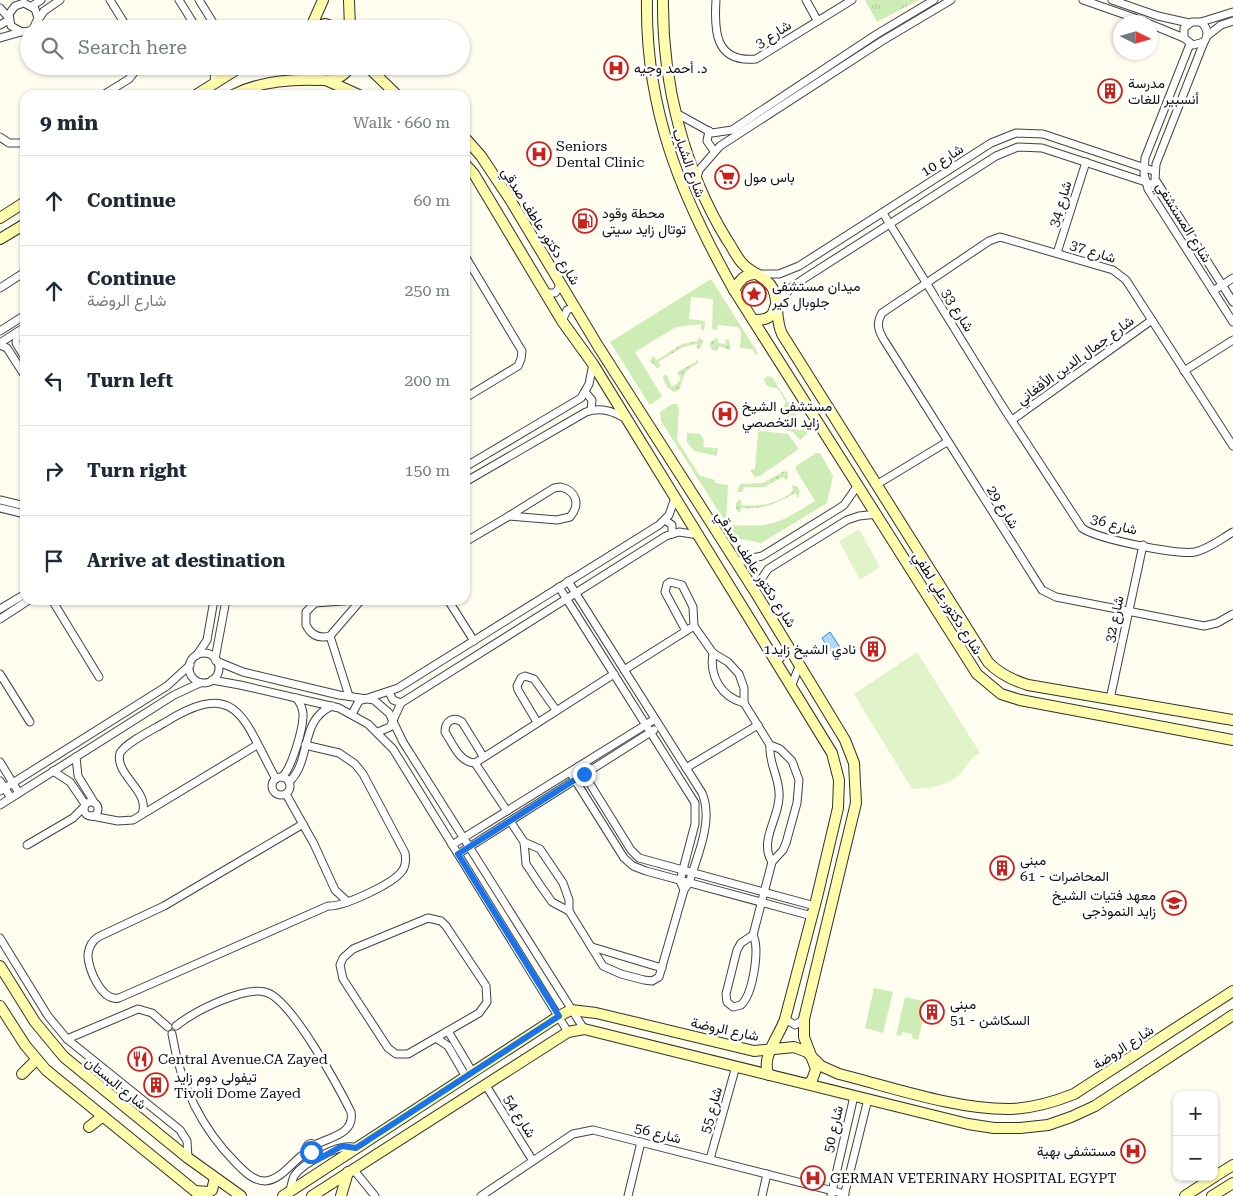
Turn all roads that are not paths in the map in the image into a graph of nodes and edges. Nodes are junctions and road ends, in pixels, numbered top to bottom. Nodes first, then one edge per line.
1 (41, 0) edge
2 (60, 0) edge
3 (110, 0) edge
4 (179, 0) edge
5 (199, 0) edge
6 (323, 0) edge
7 (349, 0) edge
8 (647, 0) edge
9 (663, 0) edge
10 (716, 0) edge
11 (806, 0) edge
12 (852, 0) edge
13 (934, 0) edge
14 (951, 0) edge
15 (1083, 0) edge
16 (1112, 0) edge
17 (29, 3) edge
18 (0, 8) edge
19 (1233, 12) edge
20 (1126, 15) edge
21 (9, 19) junction
22 (36, 20) edge
23 (39, 20) edge
24 (122, 20) edge
25 (191, 20) edge
26 (211, 20) edge
27 (314, 20) edge
28 (350, 20) edge
29 (817, 20) junction
30 (1233, 21) edge
31 (1201, 22) junction
32 (1189, 23) junction
33 (0, 25) edge
34 (1158, 27) edge
35 (20, 31) edge
36 (20, 33) edge
37 (877, 34) junction
38 (0, 38) edge
39 (1184, 38) junction
40 (1206, 39) junction
41 (882, 41) junction
42 (1190, 44) junction
43 (132, 75) edge
44 (214, 75) edge
45 (228, 75) edge
46 (310, 75) edge
47 (342, 75) edge
48 (376, 75) edge
49 (323, 80) junction
50 (214, 84) junction
51 (111, 90) edge
52 (204, 90) edge
53 (247, 90) edge
54 (347, 90) edge
55 (392, 90) edge
56 (676, 113) junction
57 (750, 123) junction
58 (708, 131) junction
59 (0, 137) edge
60 (20, 143) edge
61 (470, 144) edge
62 (1078, 145) junction
63 (714, 151) junction
64 (1097, 152) junction
65 (1074, 158) junction
66 (1090, 164) junction
67 (1143, 167) junction
68 (470, 170) edge
69 (1154, 171) junction
70 (697, 178) junction
71 (1145, 181) junction
72 (1158, 186) junction
73 (20, 205) edge
74 (883, 213) junction
75 (3, 215) edge
76 (890, 224) junction
77 (20, 227) edge
78 (0, 239) edge
79 (1057, 253) junction
80 (470, 269) edge
81 (757, 274) junction
82 (20, 275) edge
83 (1233, 278) edge
84 (559, 282) junction
85 (926, 282) junction
86 (1222, 285) junction
87 (0, 288) edge
88 (734, 290) junction
89 (1213, 291) junction
90 (546, 293) junction
91 (1233, 302) edge
92 (776, 305) junction
93 (575, 306) junction
94 (20, 318) edge
95 (562, 320) junction
96 (753, 320) junction
97 (1152, 320) junction
98 (1233, 322) edge
99 (0, 330) edge
100 (20, 330) edge
101 (17, 332) junction
102 (1233, 340) edge
103 (0, 344) edge
104 (20, 350) edge
105 (593, 364) junction
106 (20, 368) edge
107 (1184, 371) junction
108 (585, 392) junction
109 (470, 395) edge
110 (591, 410) junction
111 (627, 419) junction
112 (1012, 420) junction
113 (947, 442) junction
114 (1233, 446) edge
115 (470, 461) edge
116 (470, 479) edge
117 (858, 485) junction
118 (876, 486) junction
119 (675, 497) junction
120 (0, 500) edge
121 (20, 505) edge
122 (0, 508) edge
123 (20, 513) edge
124 (877, 514) junction
125 (509, 516) junction
126 (665, 520) junction
127 (1233, 532) edge
128 (672, 534) junction
129 (699, 536) junction
130 (470, 539) edge
131 (1143, 545) junction
132 (735, 562) junction
133 (932, 572) junction
134 (918, 579) junction
135 (568, 581) junction
136 (559, 587) junction
137 (754, 590) junction
138 (576, 594) junction
139 (947, 596) junction
140 (20, 597) edge
141 (566, 599) junction
142 (22, 605) edge
143 (55, 605) edge
144 (213, 605) edge
145 (225, 605) edge
146 (312, 605) edge
147 (357, 605) edge
148 (451, 605) edge
149 (935, 607) junction
150 (0, 609) edge
151 (1129, 612) junction
152 (1233, 614) edge
153 (0, 619) edge
154 (694, 626) junction
155 (686, 632) junction
156 (330, 636) junction
157 (474, 641) junction
158 (786, 642) junction
159 (713, 653) junction
160 (197, 656) junction
161 (216, 660) junction
162 (776, 662) junction
163 (190, 664) junction
164 (800, 664) junction
165 (624, 670) junction
166 (0, 674) edge
167 (614, 674) junction
168 (98, 677) dead end
169 (212, 680) junction
170 (200, 683) junction
171 (792, 686) junction
172 (389, 692) junction
173 (349, 696) junction
174 (296, 698) junction
175 (367, 698) junction
176 (1110, 699) junction
177 (400, 703) junction
178 (744, 703) junction
179 (332, 706) junction
180 (556, 710) junction
181 (352, 714) junction
182 (392, 718) junction
183 (655, 719) junction
184 (1233, 720) edge
185 (30, 722) dead end
186 (537, 722) junction
187 (646, 724) junction
188 (758, 725) junction
189 (660, 727) junction
190 (299, 732) junction
191 (378, 732) junction
192 (651, 732) junction
193 (308, 734) junction
194 (1233, 740) edge
195 (257, 745) junction
196 (305, 745) junction
197 (770, 745) junction
198 (483, 756) junction
199 (76, 757) junction
200 (0, 762) edge
201 (475, 763) junction
202 (578, 766) junction
203 (686, 768) junction
204 (53, 771) junction
205 (570, 772) junction
206 (584, 774) junction
207 (279, 778) junction
208 (575, 780) junction
209 (0, 781) edge
210 (289, 782) junction
211 (13, 783) junction
212 (2, 790) edge
213 (19, 793) junction
214 (286, 794) junction
215 (11, 798) junction
216 (144, 803) junction
217 (96, 804) junction
218 (0, 805) edge
219 (85, 805) junction
220 (156, 806) junction
221 (507, 811) junction
222 (142, 814) junction
223 (91, 816) junction
224 (73, 818) junction
225 (108, 819) junction
226 (510, 821) junction
227 (303, 824) junction
228 (463, 838) junction
229 (524, 842) junction
230 (27, 845) dead end
231 (452, 845) junction
232 (469, 847) junction
233 (458, 854) junction
234 (772, 862) junction
235 (683, 871) junction
236 (692, 874) junction
237 (680, 881) junction
238 (689, 883) junction
239 (335, 890) junction
240 (684, 890) junction
241 (764, 892) junction
242 (348, 902) junction
243 (761, 902) junction
244 (328, 906) junction
245 (569, 911) junction
246 (813, 911) junction
247 (753, 935) junction
248 (0, 938) edge
249 (592, 947) junction
250 (0, 966) edge
251 (662, 968) junction
252 (1233, 991) edge
253 (1, 1008) edge
254 (571, 1010) junction
255 (1233, 1015) edge
256 (559, 1016) junction
257 (785, 1019) junction
258 (804, 1019) junction
259 (176, 1026) junction
260 (168, 1027) junction
261 (584, 1029) junction
262 (448, 1031) junction
263 (568, 1032) junction
264 (172, 1034) junction
265 (436, 1038) junction
266 (67, 1039) junction
267 (773, 1049) junction
268 (813, 1057) junction
269 (36, 1060) junction
270 (736, 1066) junction
271 (22, 1074) dead end
272 (470, 1075) junction
273 (769, 1075) junction
274 (485, 1084) junction
275 (808, 1084) junction
276 (918, 1094) junction
277 (854, 1096) junction
278 (868, 1099) junction
279 (947, 1100) junction
280 (923, 1114) junction
281 (103, 1116) junction
282 (948, 1120) junction
283 (89, 1127) dead end
284 (641, 1142) junction
285 (356, 1148) junction
286 (312, 1149) junction
287 (188, 1158) junction
288 (318, 1159) junction
289 (710, 1159) junction
290 (533, 1161) junction
291 (1233, 1165) edge
292 (350, 1171) junction
293 (767, 1174) junction
294 (1218, 1175) edge
295 (215, 1178) junction
296 (1208, 1181) edge
297 (1214, 1181) edge
298 (1233, 1183) edge
299 (198, 1193) edge
300 (831, 1193) edge
301 (288, 1194) edge
302 (1216, 1194) edge
303 (844, 1195) edge
304 (241, 1196) edge
305 (312, 1196) edge
306 (341, 1196) edge
307 (375, 1196) edge
308 (481, 1196) edge
309 (628, 1196) edge
310 (762, 1196) edge
311 (1185, 1196) edge

1 - 17 street
2 - 23 street
3 - 24 street
4 - 25 street
5 - 26 street
6 - 27 street
7 - 28 street
8 - 88 street, شارع الشباب
9 - 56 street, شارع الشباب
10 - 29 street, شارع 3
11 - 29 street
12 - 29 street, شارع 3
13 - 37 street
14 - 41 street
15 - 20 street
16 - 32 street
17 - 21 street
17 - 22 street
18 - 21 street
19 - 31 street
21 - 33 street
21 - 35 street
30 - 40 street
31 - 32 street
31 - 40 street
32 - 39 street
34 - 39 street
36 - 38 street
37 - 41 street
37 - 57 street
39 - 42 street
40 - 42 street
40 - 69 street, شارع المستشفي
41 - 57 street
42 - 67 street, شارع المستشفي
43 - 51 street
44 - 50 street
45 - 50 street
46 - 49 street
47 - 49 street
48 - 55 street
49 - 53 street
49 - 54 street
50 - 52 street
56 - 58 street
56 - 70 street, شارع الشباب
57 - 58 street
57 - 63 street
58 - 63 street
59 - 60 street
61 - 84 street, شارع دكتور عاطف صدقي
62 - 64 street, شارع 10
62 - 65 street
62 - 74 street, شارع 10
63 - 70 street
64 - 66 street, شارع 34
64 - 67 street, شارع 10
65 - 66 street, شارع 10
65 - 76 street, شارع 10
66 - 71 street, شارع 10
66 - 79 street, شارع 34
67 - 69 street, شارع 10
67 - 71 street, شارع المستشفي
68 - 90 street
69 - 72 street, شارع المستشفي
70 - 81 street, شارع الشباب
71 - 72 street, شارع 10
71 - 89 street, شارع المستشفي
72 - 86 street, شارع المستشفي
73 - 75 street
74 - 76 street, شارع 33
74 - 81 street, شارع 10
76 - 85 street, شارع 33
76 - 92 street, شارع 10
77 - 78 street
79 - 85 street, شارع 37
79 - 97 street, شارع 37
80 - 109 street
81 - 88 street
81 - 92 street, شارع الشباب
82 - 87 street
83 - 86 street
84 - 90 street
84 - 93 street, شارع دكتور عاطف صدقي
85 - 112 street, شارع 33
85 - 113 street, شارع 29
86 - 89 street
86 - 91 street, شارع المستشفي
88 - 96 street, شارع الشباب
89 - 98 street, شارع المستشفي
90 - 95 street
92 - 96 street
92 - 118 street, شارع دكتور علي لطفي
93 - 95 street
93 - 132 street, شارع دكتور عاطف صدقي
94 - 99 street
95 - 105 street
96 - 117 street, شارع دكتور علي لطفي
97 - 107 street, شارع 37
97 - 112 street, شارع جمال الدين الأفغاني
100 - 101 street
101 - 103 street
101 - 104 street
102 - 107 street
103 - 106 street
105 - 108 street
105 - 111 street
107 - 114 street, شارع 37
108 - 110 street
108 - 115 street
110 - 111 street
110 - 116 street
111 - 119 street
112 - 131 street, شارع 36
113 - 118 street
113 - 151 street, شارع 29
117 - 124 street, شارع دكتور علي لطفي
117 - 132 street
118 - 133 street, شارع دكتور علي لطفي
119 - 126 street
119 - 129 street
120 - 121 street
122 - 123 street
124 - 134 street, شارع دكتور علي لطفي
124 - 137 street
125 - 125 street
125 - 130 street
126 - 128 street
126 - 135 street
127 - 131 street, شارع 36
128 - 129 street
128 - 138 street
129 - 162 street
131 - 151 street, شارع 32
132 - 137 street, شارع دكتور عاطف صدقي
133 - 134 street
133 - 139 street, شارع دكتور علي لطفي
134 - 149 street, شارع دكتور علي لطفي
135 - 136 street
135 - 138 street
136 - 141 street
136 - 157 street
137 - 158 street, شارع دكتور عاطف صدقي
138 - 141 street
138 - 165 street
139 - 149 street
139 - 176 street, شارع دكتور علي لطفي
140 - 150 street
141 - 167 street
141 - 177 street
142 - 153 street
143 - 168 street
144 - 160 street
145 - 161 street
146 - 156 street
147 - 156 street
148 - 157 street
149 - 194 street, شارع دكتور علي لطفي
151 - 152 street, شارع 29
151 - 176 street, شارع 32
154 - 155 street
154 - 155 street
154 - 159 street
155 - 165 street
156 - 173 street
157 - 172 street
158 - 162 street
158 - 164 street, شارع دكتور عاطف صدقي
159 - 178 street
159 - 178 street
160 - 161 street
160 - 163 street
161 - 169 street
161 - 173 street
162 - 171 street
163 - 170 street
163 - 211 street
164 - 171 street
164 - 258 street, شارع دكتور عاطف صدقي
165 - 183 street
166 - 185 street
167 - 180 street
167 - 187 street
169 - 170 street
169 - 174 street
170 - 199 street
171 - 246 street
172 - 175 street
172 - 177 street
173 - 175 street
174 - 179 street
174 - 190 street
175 - 181 street
175 - 182 street
176 - 184 street, شارع دكتور علي لطفي
177 - 182 street
178 - 188 street
179 - 181 street
179 - 193 street
180 - 186 street
180 - 186 street
181 - 191 street
182 - 191 street
182 - 228 street
183 - 187 street
183 - 189 street
186 - 198 street
187 - 192 street
187 - 202 street
188 - 197 street
188 - 203 street
189 - 192 street
189 - 203 street
190 - 193 street
190 - 207 street
191 - 231 street
192 - 206 street
192 - 235 street
193 - 196 street
195 - 207 street
195 - 216 street
195 - 220 street
196 - 210 street
196 - 242 street
197 - 234 street
197 - 234 street
198 - 201 street
198 - 201 street
199 - 204 street
199 - 217 street
200 - 211 street
201 - 221 street
202 - 205 street
202 - 206 street
203 - 236 street
204 - 213 street
204 - 219 street
205 - 208 street
205 - 221 street
206 - 208 street
206 - 235 street
207 - 210 street
207 - 214 street
208 - 226 street
208 - 237 street
209 - 212 street
210 - 214 street
211 - 212 street
211 - 213 street
212 - 215 street
213 - 215 street
214 - 227 street
215 - 218 street
216 - 220 street
216 - 222 street
217 - 219 street
217 - 223 street
217 - 225 street
219 - 223 street
219 - 224 street
220 - 222 street
221 - 228 street
222 - 225 street
223 - 224 street
223 - 225 street
224 - 230 street
226 - 229 street
226 - 232 street
227 - 239 street
227 - 244 street
228 - 231 street
228 - 232 street
229 - 245 street
229 - 245 street
231 - 233 street
232 - 233 street
232 - 254 street
233 - 256 street
234 - 241 street
235 - 236 street
235 - 237 street
236 - 238 street
236 - 241 street
237 - 238 street
237 - 240 street
238 - 240 street
238 - 243 street
239 - 242 street
239 - 244 street
240 - 251 street
241 - 243 street
241 - 246 street
242 - 244 street
243 - 246 street
243 - 247 street
245 - 249 street
246 - 257 street
247 - 247 street
248 - 266 street
249 - 251 street
249 - 251 street
250 - 287 street, شارع البستان
252 - 279 street, شارع الروضة
253 - 269 street
254 - 256 street
254 - 261 street
254 - 267 street, شارع الروضة
255 - 282 street
256 - 263 street
256 - 272 street
257 - 258 street
257 - 267 street
258 - 268 street, شارع دكتور عاطف صدقي
259 - 260 street
259 - 264 street
259 - 286 street
260 - 264 street
260 - 266 street
261 - 263 street
261 - 270 street
262 - 265 street
262 - 265 street
262 - 272 street
263 - 274 street
264 - 286 street
265 - 272 street
266 - 287 street
267 - 268 street, شارع الروضة
267 - 273 street
268 - 275 street
268 - 276 street, شارع الروضة
269 - 271 street
269 - 281 street
270 - 273 street
270 - 289 street, شارع 55
272 - 285 street
273 - 275 street
274 - 290 street, شارع 54
274 - 292 street
275 - 277 street
276 - 279 street, شارع الروضة
276 - 280 street
277 - 278 street
277 - 300 street, شارع 50
278 - 280 street
278 - 303 street, شارع 50
279 - 282 street
280 - 282 street
281 - 283 street
281 - 299 street
284 - 289 street, شارع 56
284 - 290 street, شارع 56
284 - 309 street
285 - 288 street
285 - 301 street
286 - 288 street
287 - 295 street, شارع البستان
288 - 301 street
289 - 293 street, شارع 56
290 - 308 street, شارع 56
291 - 294 street
292 - 305 street
292 - 306 street
292 - 307 street
293 - 300 street, شارع 56
293 - 310 street
295 - 299 street
295 - 304 street, شارع البستان
296 - 311 street
297 - 302 street
298 - 302 street
300 - 303 street, شارع 56

